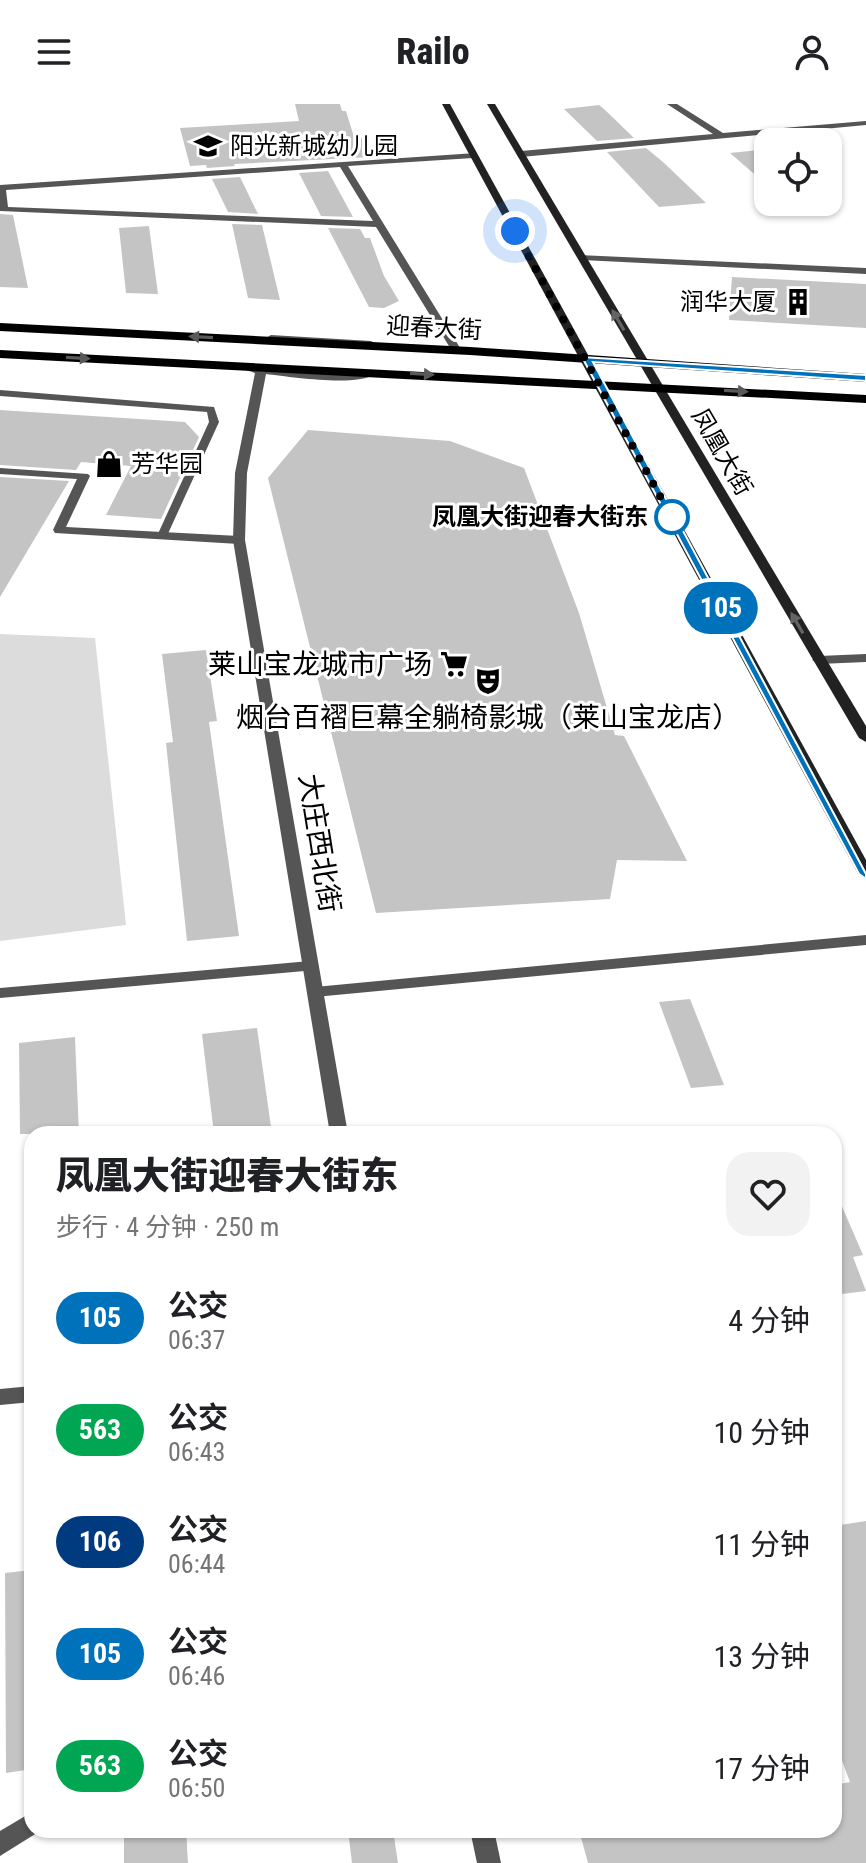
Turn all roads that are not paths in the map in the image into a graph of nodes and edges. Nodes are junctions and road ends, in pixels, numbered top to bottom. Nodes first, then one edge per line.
1 (446, 104) edge
2 (491, 104) edge
3 (671, 104) edge
4 (866, 123) edge
5 (722, 136) junction
6 (521, 154) junction
7 (473, 155) junction
8 (344, 167) dead end
9 (1, 189) edge
10 (377, 224) junction
11 (582, 257) junction
12 (866, 271) edge
13 (0, 327) edge
14 (457, 351) junction
15 (0, 354) edge
16 (586, 359) junction
17 (644, 363) junction
18 (218, 365) junction
19 (261, 371) junction
20 (391, 372) junction
21 (866, 378) edge
22 (599, 384) junction
23 (658, 387) junction
24 (0, 393) edge
25 (866, 399) edge
26 (0, 471) edge
27 (162, 536) junction
28 (239, 540) junction
29 (866, 658) edge
30 (819, 660) junction
31 (866, 738) edge
32 (866, 874) edge
33 (866, 940) edge
34 (310, 966) junction
35 (315, 992) junction
36 (0, 993) edge
37 (338, 1126) edge
38 (24, 1395) edge
39 (0, 1397) edge
40 (24, 1828) edge
41 (484, 1838) edge
42 (0, 1845) edge
43 (489, 1863) edge

1 - 7 main road
2 - 6 main road, 凤凰大街
3 - 5 street
4 - 5 street
5 - 6 street
6 - 11 main road, 凤凰大街
7 - 9 street
7 - 16 main road
8 - 10 street
9 - 10 street
10 - 14 street
11 - 12 street
17 -> 11 main road, 凤凰大街
14 -> 13 main road, 迎春大街
14 - 16 main road, 迎春大街
15 -> 18 main road, 迎春大街
16 - 17 main road, 迎春大街
16 - 22 main road
17 - 21 main road, 迎春大街
17 - 23 main road, 凤凰大街
18 - 19 street
18 - 20 main road, 迎春大街
19 - 20 street
19 - 28 street, 大庄西北街
20 -> 22 main road, 迎春大街
22 - 23 main road, 迎春大街
22 - 32 main road
23 -> 25 main road, 迎春大街
30 -> 23 main road, 凤凰大街
24 - 27 lane
26 - 27 street
27 - 28 street
28 - 34 street, 大庄西北街
29 - 30 street
30 - 31 main road, 凤凰大街
33 - 35 street
34 - 35 street, 大庄西北街
34 - 36 street
35 - 37 street, 大庄西北街
38 - 39 street
40 - 42 street
41 - 43 street

